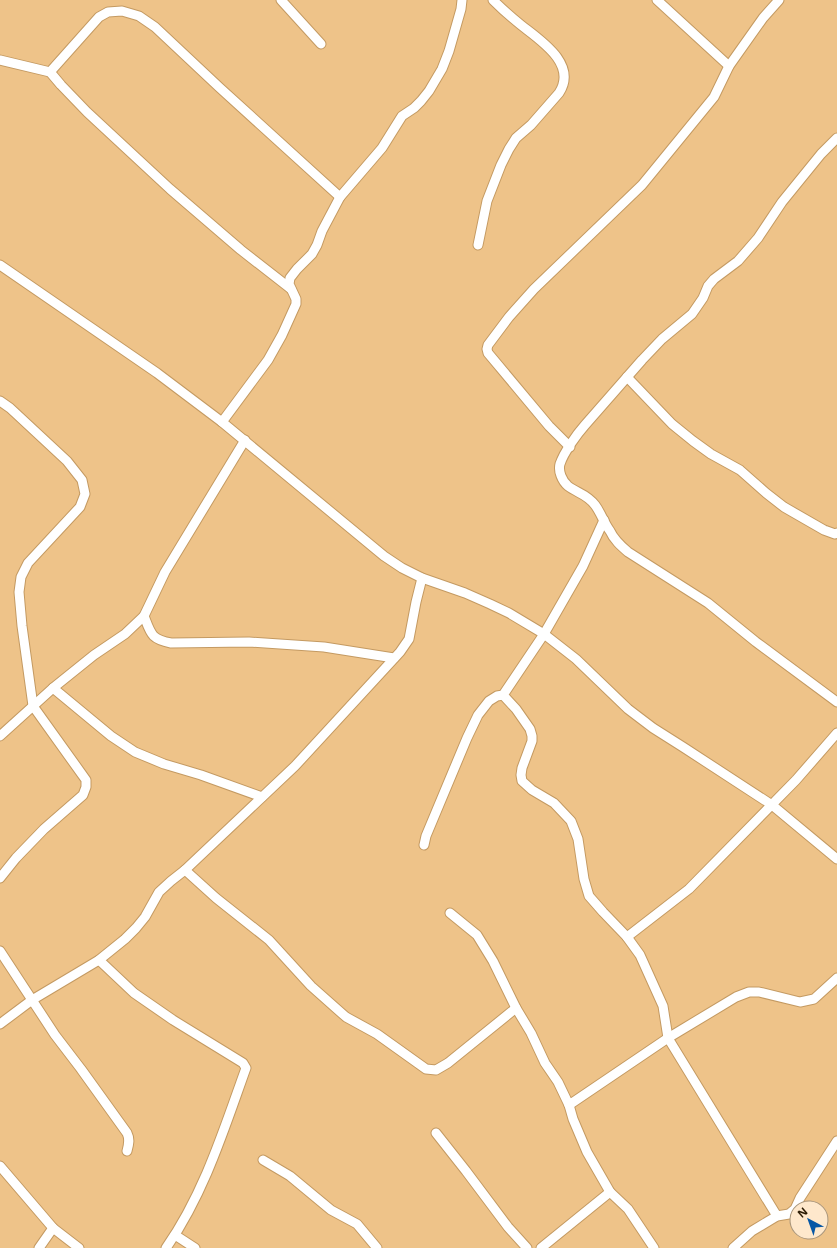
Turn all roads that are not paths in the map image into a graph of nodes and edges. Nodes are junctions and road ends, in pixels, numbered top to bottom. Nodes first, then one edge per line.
1 (281, 0) edge
2 (462, 0) edge
3 (493, 0) edge
4 (657, 0) edge
5 (779, 0) edge
6 (321, 44) dead end
7 (0, 60) edge
8 (729, 66) junction
9 (50, 72) junction
10 (837, 138) edge
11 (340, 197) junction
12 (478, 245) dead end
13 (3, 267) edge
14 (0, 278) edge
15 (291, 289) junction
16 (627, 377) junction
17 (0, 401) edge
18 (222, 422) junction
19 (245, 440) junction
20 (570, 447) junction
21 (604, 520) junction
22 (837, 533) edge
23 (422, 578) junction
24 (144, 616) junction
25 (544, 634) junction
26 (394, 658) junction
27 (53, 688) junction
28 (503, 695) junction
29 (837, 702) edge
30 (33, 706) junction
31 (837, 733) edge
32 (0, 736) edge
33 (262, 797) junction
34 (772, 805) junction
35 (424, 845) dead end
36 (837, 859) edge
37 (185, 870) junction
38 (0, 878) edge
39 (450, 912) dead end
40 (627, 937) junction
41 (1, 954) edge
42 (99, 960) junction
43 (837, 978) edge
44 (32, 1000) junction
45 (516, 1008) junction
46 (0, 1024) edge
47 (668, 1038) junction
48 (569, 1105) junction
49 (436, 1133) dead end
50 (837, 1141) edge
51 (127, 1151) dead end
52 (263, 1160) dead end
53 (0, 1166) edge
54 (610, 1192) junction
55 (777, 1216) junction
56 (53, 1228) junction
57 (175, 1235) junction
58 (39, 1248) edge
59 (79, 1248) edge
60 (166, 1248) edge
61 (195, 1248) edge
62 (377, 1248) edge
63 (527, 1248) edge
64 (541, 1248) edge
65 (654, 1248) edge
66 (733, 1248) edge

1 - 6 street
2 - 11 street
3 - 12 street
4 - 8 street
5 - 8 street
7 - 9 street
8 - 20 street
9 - 11 street
9 - 15 street
10 - 16 street
11 - 15 street
13 - 14 street
13 - 18 street
15 - 18 street
16 - 20 street
16 - 22 street
17 - 30 street
18 - 19 street
19 - 23 street
19 - 24 street
20 - 21 street
21 - 25 street
21 - 29 street
23 - 25 street
23 - 26 street
24 - 26 street
24 - 27 street
25 - 28 street
25 - 34 street
26 - 33 street
27 - 30 street
27 - 33 street
28 - 35 street
28 - 40 street
30 - 32 street
30 - 38 street
31 - 34 street
33 - 37 street
34 - 36 street
34 - 40 street
37 - 42 street
37 - 45 street
39 - 45 street
40 - 47 street
41 - 44 street
42 - 44 street
42 - 57 street
43 - 47 street
44 - 46 street
44 - 51 street
45 - 48 street
47 - 48 street
47 - 55 street
48 - 54 street
49 - 63 street
50 - 55 street
52 - 62 street
53 - 56 street
54 - 64 street
54 - 65 street
55 - 66 street
56 - 58 street
56 - 59 street
57 - 60 street
57 - 61 street

